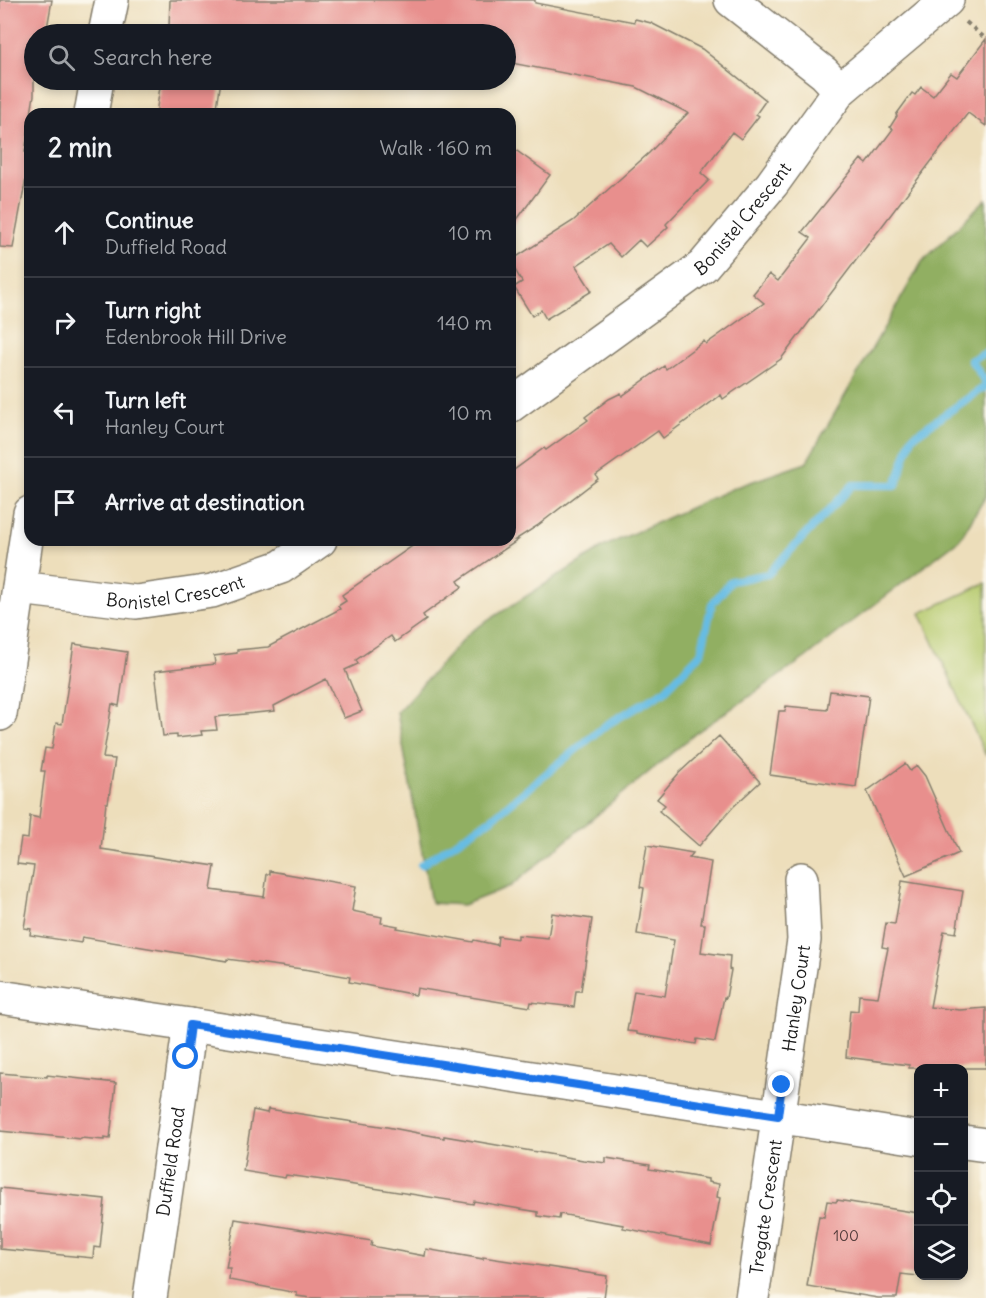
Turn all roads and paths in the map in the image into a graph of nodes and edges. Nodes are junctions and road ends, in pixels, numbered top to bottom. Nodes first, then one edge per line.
1 (112, 0) edge
2 (731, 0) edge
3 (947, 0) edge
4 (107, 24) edge
5 (95, 90) edge
6 (840, 90) junction
7 (92, 108) edge
8 (516, 401) edge
9 (25, 546) edge
10 (311, 546) edge
11 (19, 588) junction
12 (0, 714) edge
13 (801, 879) dead end
14 (0, 997) edge
15 (190, 1025) junction
16 (778, 1116) junction
17 (914, 1137) edge
18 (968, 1143) edge
19 (986, 1145) edge
20 (150, 1298) edge
21 (752, 1298) edge

1 - 4 street
2 - 6 street
3 - 6 street, Bonistel Crescent
5 - 7 street
6 - 8 street, Bonistel Crescent
9 - 11 street
10 - 11 street, Bonistel Crescent
11 - 12 street
13 - 16 street, Hanley Court
14 - 15 street
15 - 16 street
15 - 20 street, Duffield Road
16 - 17 street
16 - 21 street, Tregate Crescent
18 - 19 street

